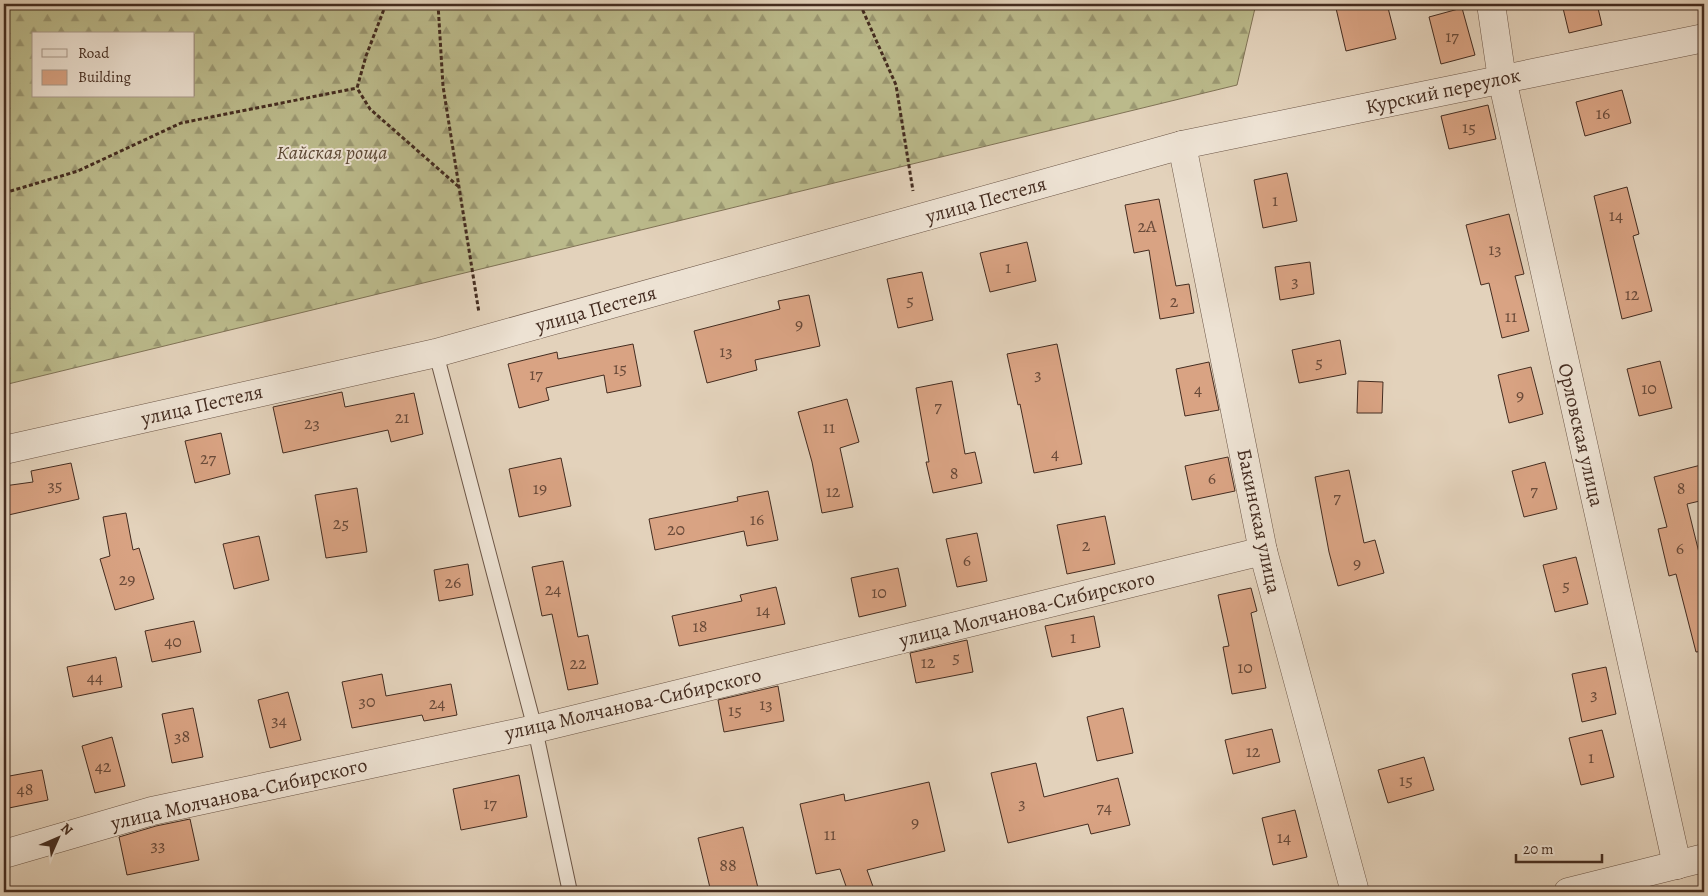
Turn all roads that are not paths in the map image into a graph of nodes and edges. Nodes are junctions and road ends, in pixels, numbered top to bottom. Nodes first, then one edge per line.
1 (1491, 4) edge
2 (1704, 38) edge
3 (1502, 79) junction
4 (1182, 145) junction
5 (436, 353) junction
6 (4, 450) edge
7 (1263, 551) junction
8 (535, 729) junction
9 (4, 854) edge
10 (1704, 858) edge
11 (1677, 865) junction
12 (570, 892) edge
13 (1355, 892) edge
14 (1568, 892) edge

1 - 3 street, Орловская улица
2 - 3 street, Курский переулок
3 - 4 street, Курский переулок
3 - 11 street, Орловская улица
4 - 5 street, улица Пестеля
4 - 7 street, Бакинская улица
5 - 6 street, улица Пестеля
5 - 8 lane
7 - 8 street, улица Молчанова-Сибирского
7 - 13 street, Бакинская улица
8 - 9 street, улица Молчанова-Сибирского
8 - 12 lane
10 - 11 street
11 - 14 street

